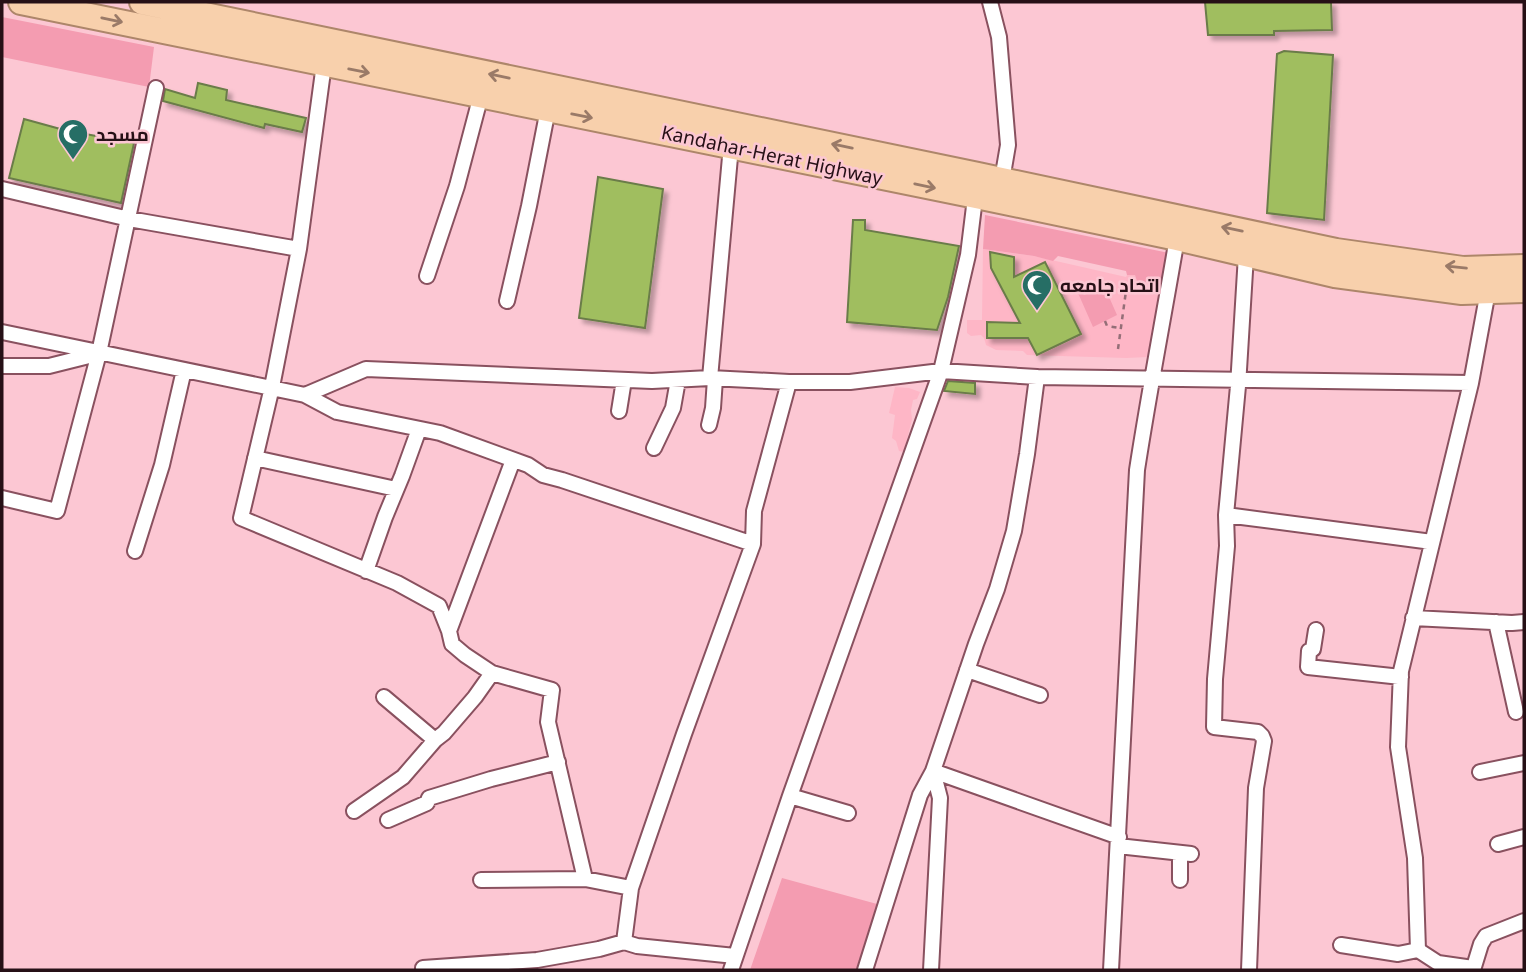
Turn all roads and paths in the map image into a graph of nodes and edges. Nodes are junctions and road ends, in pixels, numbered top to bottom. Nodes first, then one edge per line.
1 (22, 2) edge
2 (142, 2) edge
3 (990, 2) edge
4 (324, 64) junction
5 (156, 88) dead end
6 (481, 95) junction
7 (548, 109) junction
8 (731, 146) junction
9 (985, 183) junction
10 (2, 188) edge
11 (129, 219) junction
12 (1177, 238) junction
13 (299, 249) junction
14 (1246, 255) junction
15 (1524, 267) edge
16 (427, 276) dead end
17 (1129, 282) dead end
18 (1524, 290) edge
19 (1488, 291) junction
20 (508, 301) dead end
21 (1105, 321) dead end
22 (1121, 328) junction
23 (2, 332) edge
24 (1118, 349) dead end
25 (99, 353) junction
26 (2, 366) edge
27 (184, 370) junction
28 (941, 371) junction
29 (1037, 377) junction
30 (1154, 378) junction
31 (713, 379) junction
32 (624, 380) junction
33 (678, 380) junction
34 (1238, 380) junction
35 (789, 382) junction
36 (1471, 383) junction
37 (272, 387) junction
38 (305, 395) junction
39 (619, 411) dead end
40 (709, 425) dead end
41 (419, 429) junction
42 (654, 448) dead end
43 (255, 458) junction
44 (513, 460) junction
45 (396, 489) junction
46 (2, 498) edge
47 (1226, 515) junction
48 (1432, 542) junction
49 (753, 544) junction
50 (135, 551) dead end
51 (366, 571) junction
52 (1413, 618) junction
53 (1496, 622) junction
54 (1524, 622) edge
55 (1316, 630) dead end
56 (449, 631) junction
57 (967, 670) junction
58 (492, 673) junction
59 (1401, 677) junction
60 (1040, 695) dead end
61 (384, 697) dead end
62 (1516, 712) dead end
63 (435, 740) junction
64 (558, 762) junction
65 (1524, 763) edge
66 (933, 771) junction
67 (1480, 772) dead end
68 (790, 796) junction
69 (354, 811) dead end
70 (848, 813) dead end
71 (388, 820) dead end
72 (1524, 837) edge
73 (1118, 841) junction
74 (1498, 844) dead end
75 (585, 879) junction
76 (481, 880) dead end
77 (1180, 880) dead end
78 (631, 888) junction
79 (1524, 921) edge
80 (624, 942) junction
81 (1340, 945) dead end
82 (1418, 950) junction
83 (733, 963) edge
84 (423, 968) dead end
85 (1473, 969) edge
86 (865, 970) edge
87 (931, 970) edge
88 (1111, 970) edge
89 (1249, 970) edge

1 -> 4 highway, Kandahar-Herat Highway
9 -> 2 highway, Kandahar-Herat Highway
3 - 9 street
4 -> 6 highway, Kandahar-Herat Highway
4 - 13 street
5 - 11 street
6 - 7 highway, Kandahar-Herat Highway
6 - 16 street
7 -> 8 highway, Kandahar-Herat Highway
7 - 20 street
8 -> 9 highway, Kandahar-Herat Highway
8 - 31 street
9 - 12 highway, Kandahar-Herat Highway
15 -> 9 highway, Kandahar-Herat Highway
9 - 28 street
10 - 11 street
11 - 13 street
11 - 25 street
12 - 14 highway, Kandahar-Herat Highway
12 - 30 street
13 - 37 street
14 - 19 highway, Kandahar-Herat Highway
14 - 34 street
17 - 22 path
18 - 19 highway, Kandahar-Herat Highway
19 - 36 street
21 - 22 path
22 - 24 path
23 - 25 street
25 - 26 street
25 - 27 street
25 - 46 street
27 - 37 street
27 - 50 street
28 - 29 street
28 - 35 street
28 - 68 street
29 - 30 street
29 - 57 street
30 - 34 street
30 - 73 street
31 - 33 street
31 - 35 street
31 - 40 street
32 - 33 street
32 - 38 street
32 - 39 street
33 - 42 street
34 - 36 street
34 - 47 street
35 - 49 street
36 - 48 street
37 - 38 street
37 - 43 street
38 - 41 street
41 - 44 street
41 - 45 street
43 - 45 street
43 - 51 street
44 - 49 street
44 - 56 street
45 - 51 street
47 - 48 street
47 - 89 street
48 - 52 street
49 - 78 street
51 - 56 street
52 - 53 street
52 - 59 street
53 - 54 street
53 - 62 street
55 - 59 street
56 - 58 street
57 - 60 street
57 - 66 street
58 - 63 street
58 - 64 street
59 - 82 street
61 - 63 street
63 - 69 street
64 - 71 street
64 - 75 street
65 - 67 street
66 - 73 street
66 - 86 street
66 - 87 street
68 - 70 street
68 - 83 street
72 - 74 street
73 - 77 street
73 - 88 street
75 - 76 street
75 - 78 street
78 - 80 street
79 - 85 street
80 - 83 street
80 - 84 street
81 - 82 street
82 - 85 street

